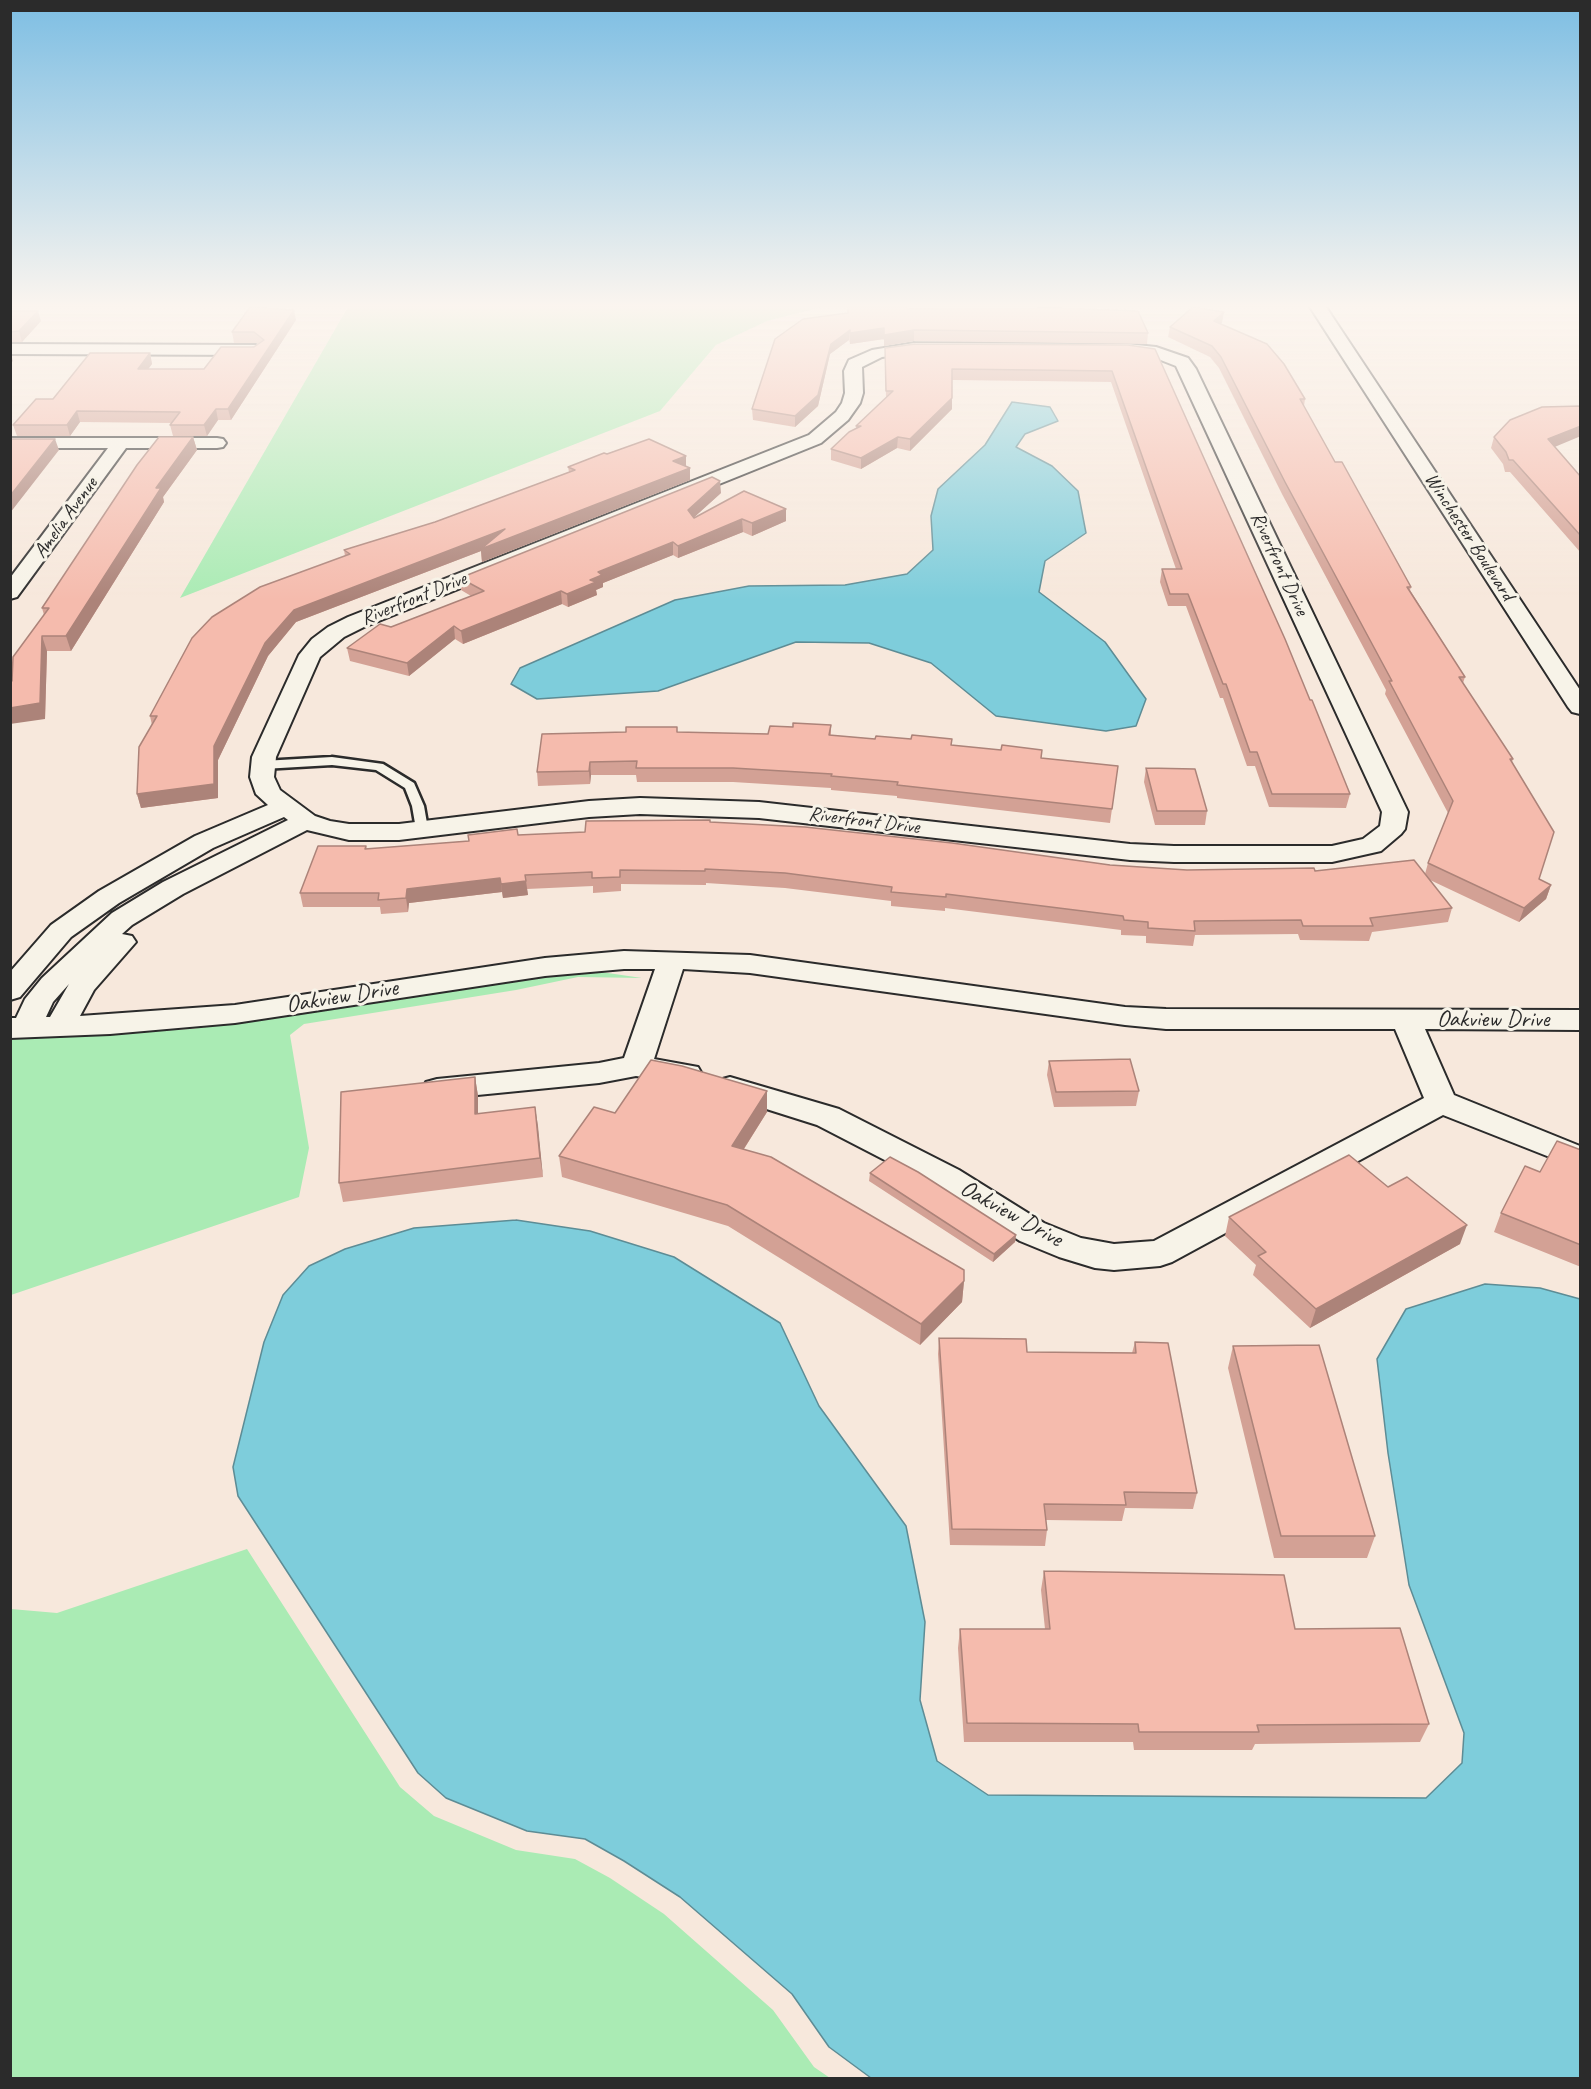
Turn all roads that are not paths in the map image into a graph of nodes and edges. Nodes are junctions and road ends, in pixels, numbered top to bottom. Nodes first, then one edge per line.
1 (850, 404) edge
2 (1205, 404) edge
3 (1382, 404) edge
4 (10, 442) edge
5 (121, 443) junction
6 (217, 443) dead end
7 (10, 593) edge
8 (1581, 707) edge
9 (263, 765) junction
10 (305, 819) junction
11 (422, 829) junction
12 (146, 874) junction
13 (181, 892) junction
14 (672, 960) junction
15 (10, 991) edge
16 (1406, 1019) junction
17 (1581, 1020) edge
18 (60, 1026) junction
19 (18, 1028) edge
20 (636, 1066) junction
21 (408, 1092) edge
22 (1441, 1102) junction
23 (1581, 1158) edge

1 - 9 street, Riverfront Drive
2 - 11 street, Riverfront Drive
3 - 8 street, Winchester Boulevard
4 - 5 street
5 - 6 street
5 - 7 street, Amelia Avenue
9 - 10 street
9 - 11 lane
10 - 11 street, Riverfront Drive
10 - 12 street
10 - 13 street
12 - 13 street
12 - 15 street
13 - 18 street
13 - 19 street
14 - 16 street, Oakview Drive
14 - 18 street, Oakview Drive
14 - 20 street
16 - 17 street, Oakview Drive
16 - 22 street, Oakview Drive
18 - 19 street, Oakview Drive
20 - 21 street, Oakview Drive
20 - 22 street, Oakview Drive
22 - 23 street

